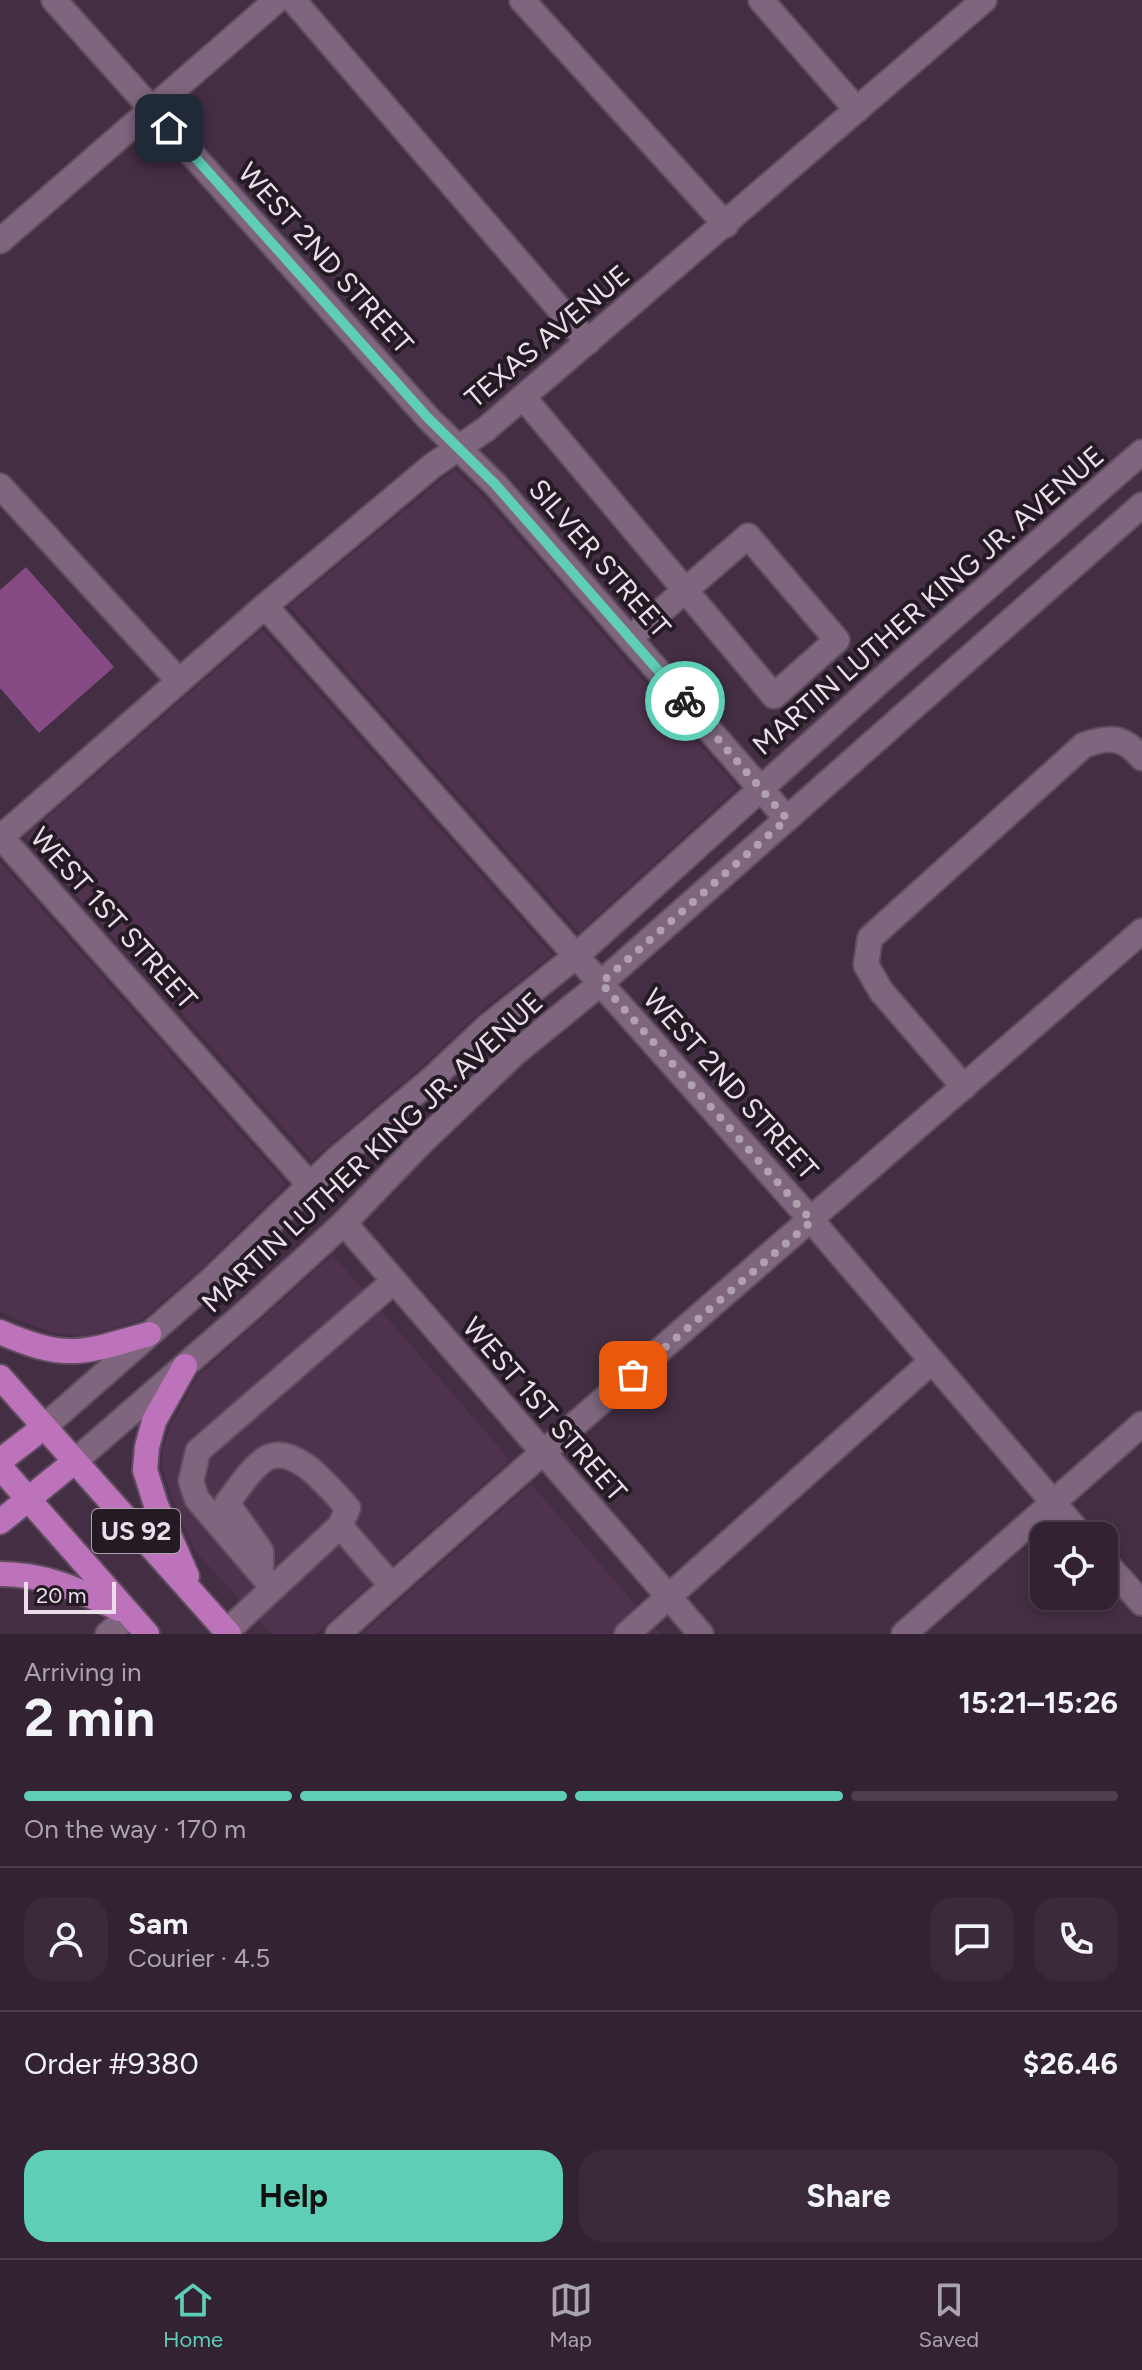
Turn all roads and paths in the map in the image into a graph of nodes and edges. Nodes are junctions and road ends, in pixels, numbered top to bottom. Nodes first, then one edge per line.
1 (54, 0) edge
2 (277, 0) edge
3 (293, 0) edge
4 (522, 0) edge
5 (761, 0) edge
6 (982, 0) edge
7 (151, 109) junction
8 (857, 110) junction
9 (726, 225) junction
10 (0, 241) edge
11 (588, 342) junction
12 (523, 397) junction
13 (458, 448) junction
14 (1142, 452) edge
15 (0, 486) edge
16 (1102, 487) junction
17 (1138, 518) edge
18 (685, 590) junction
19 (265, 606) junction
20 (630, 638) junction
21 (179, 681) junction
22 (1142, 758) edge
23 (760, 788) junction
24 (787, 819) junction
25 (1, 837) edge
26 (1142, 931) edge
27 (576, 956) junction
28 (601, 983) junction
29 (964, 1087) junction
30 (309, 1184) junction
31 (812, 1221) junction
32 (344, 1223) junction
33 (394, 1281) junction
34 (0, 1332) edge
35 (149, 1334) junction
36 (932, 1361) junction
37 (185, 1366) junction
38 (0, 1377) edge
39 (1142, 1424) edge
40 (44, 1427) junction
41 (543, 1452) junction
42 (0, 1461) edge
43 (74, 1462) junction
44 (0, 1467) edge
45 (27, 1498) junction
46 (1053, 1503) junction
47 (0, 1522) edge
48 (1070, 1522) edge
49 (340, 1526) junction
50 (0, 1574) edge
51 (1118, 1576) edge
52 (267, 1581) junction
53 (392, 1586) junction
54 (196, 1596) junction
55 (669, 1597) junction
56 (1142, 1603) edge
57 (130, 1615) junction
58 (228, 1633) edge
59 (108, 1634) edge
60 (147, 1634) edge
61 (338, 1634) edge
62 (627, 1634) edge
63 (701, 1634) edge
64 (904, 1634) edge

1 - 7 street, WEST 2ND STREET
2 - 7 street
3 - 11 street
4 - 9 street
5 - 8 street
6 - 8 street, TEXAS AVENUE
7 - 10 street
7 - 13 street, WEST 2ND STREET
8 - 9 street, TEXAS AVENUE
9 - 11 street, TEXAS AVENUE
11 - 12 street, TEXAS AVENUE
12 - 13 street, TEXAS AVENUE
12 - 18 street
13 - 19 street, TEXAS AVENUE
13 - 20 street, SILVER STREET
14 - 16 street, MARTIN LUTHER KING JR. AVENUE
15 - 21 street
16 - 17 street
16 - 23 street, MARTIN LUTHER KING JR. AVENUE
17 - 24 street, MARTIN LUTHER KING JR. AVENUE
18 - 18 street
18 - 20 street
19 - 21 street, TEXAS AVENUE
19 - 27 street, WEST 2ND STREET
20 - 23 street, SILVER STREET
21 - 25 street, TEXAS AVENUE
22 - 29 street
23 - 24 street, SILVER STREET
23 - 27 street, MARTIN LUTHER KING JR. AVENUE
24 - 28 street, MARTIN LUTHER KING JR. AVENUE
25 - 30 street, WEST 1ST STREET
26 - 29 street
27 - 28 street, WEST 2ND STREET
27 - 30 street, MARTIN LUTHER KING JR. AVENUE
28 - 31 street, WEST 2ND STREET
28 - 32 street, MARTIN LUTHER KING JR. AVENUE
29 - 31 street
30 - 35 street, MARTIN LUTHER KING JR. AVENUE
31 - 36 street, WEST 2ND STREET
31 - 41 street
32 - 33 street, WEST 1ST STREET
32 - 37 street, MARTIN LUTHER KING JR. AVENUE
33 - 41 street, WEST 1ST STREET
33 - 52 street
34 - 35 main road
35 - 40 street, MARTIN LUTHER KING JR. AVENUE
36 - 46 street, WEST 2ND STREET
36 - 55 street
37 - 43 street, MARTIN LUTHER KING JR. AVENUE
37 - 54 main road
38 - 40 main road, US 92
39 - 46 street
40 - 42 main road, MARTIN LUTHER KING JR. AVENUE
40 - 43 main road, US 92
41 - 53 street
41 - 55 street, WEST 1ST STREET
43 - 45 main road, MARTIN LUTHER KING JR. AVENUE
43 - 54 main road, US 92
44 - 45 main road, US 92
45 - 47 main road, MARTIN LUTHER KING JR. AVENUE
45 - 57 main road, US 92
46 - 48 street, WEST 2ND STREET
46 - 64 street
49 - 52 street
49 - 52 street
49 - 53 street
50 - 57 main road
51 - 56 street
52 - 58 street
53 - 61 street
54 - 58 main road, US 92
55 - 62 street
55 - 63 street, WEST 1ST STREET
57 - 59 street
57 - 60 main road, US 92

